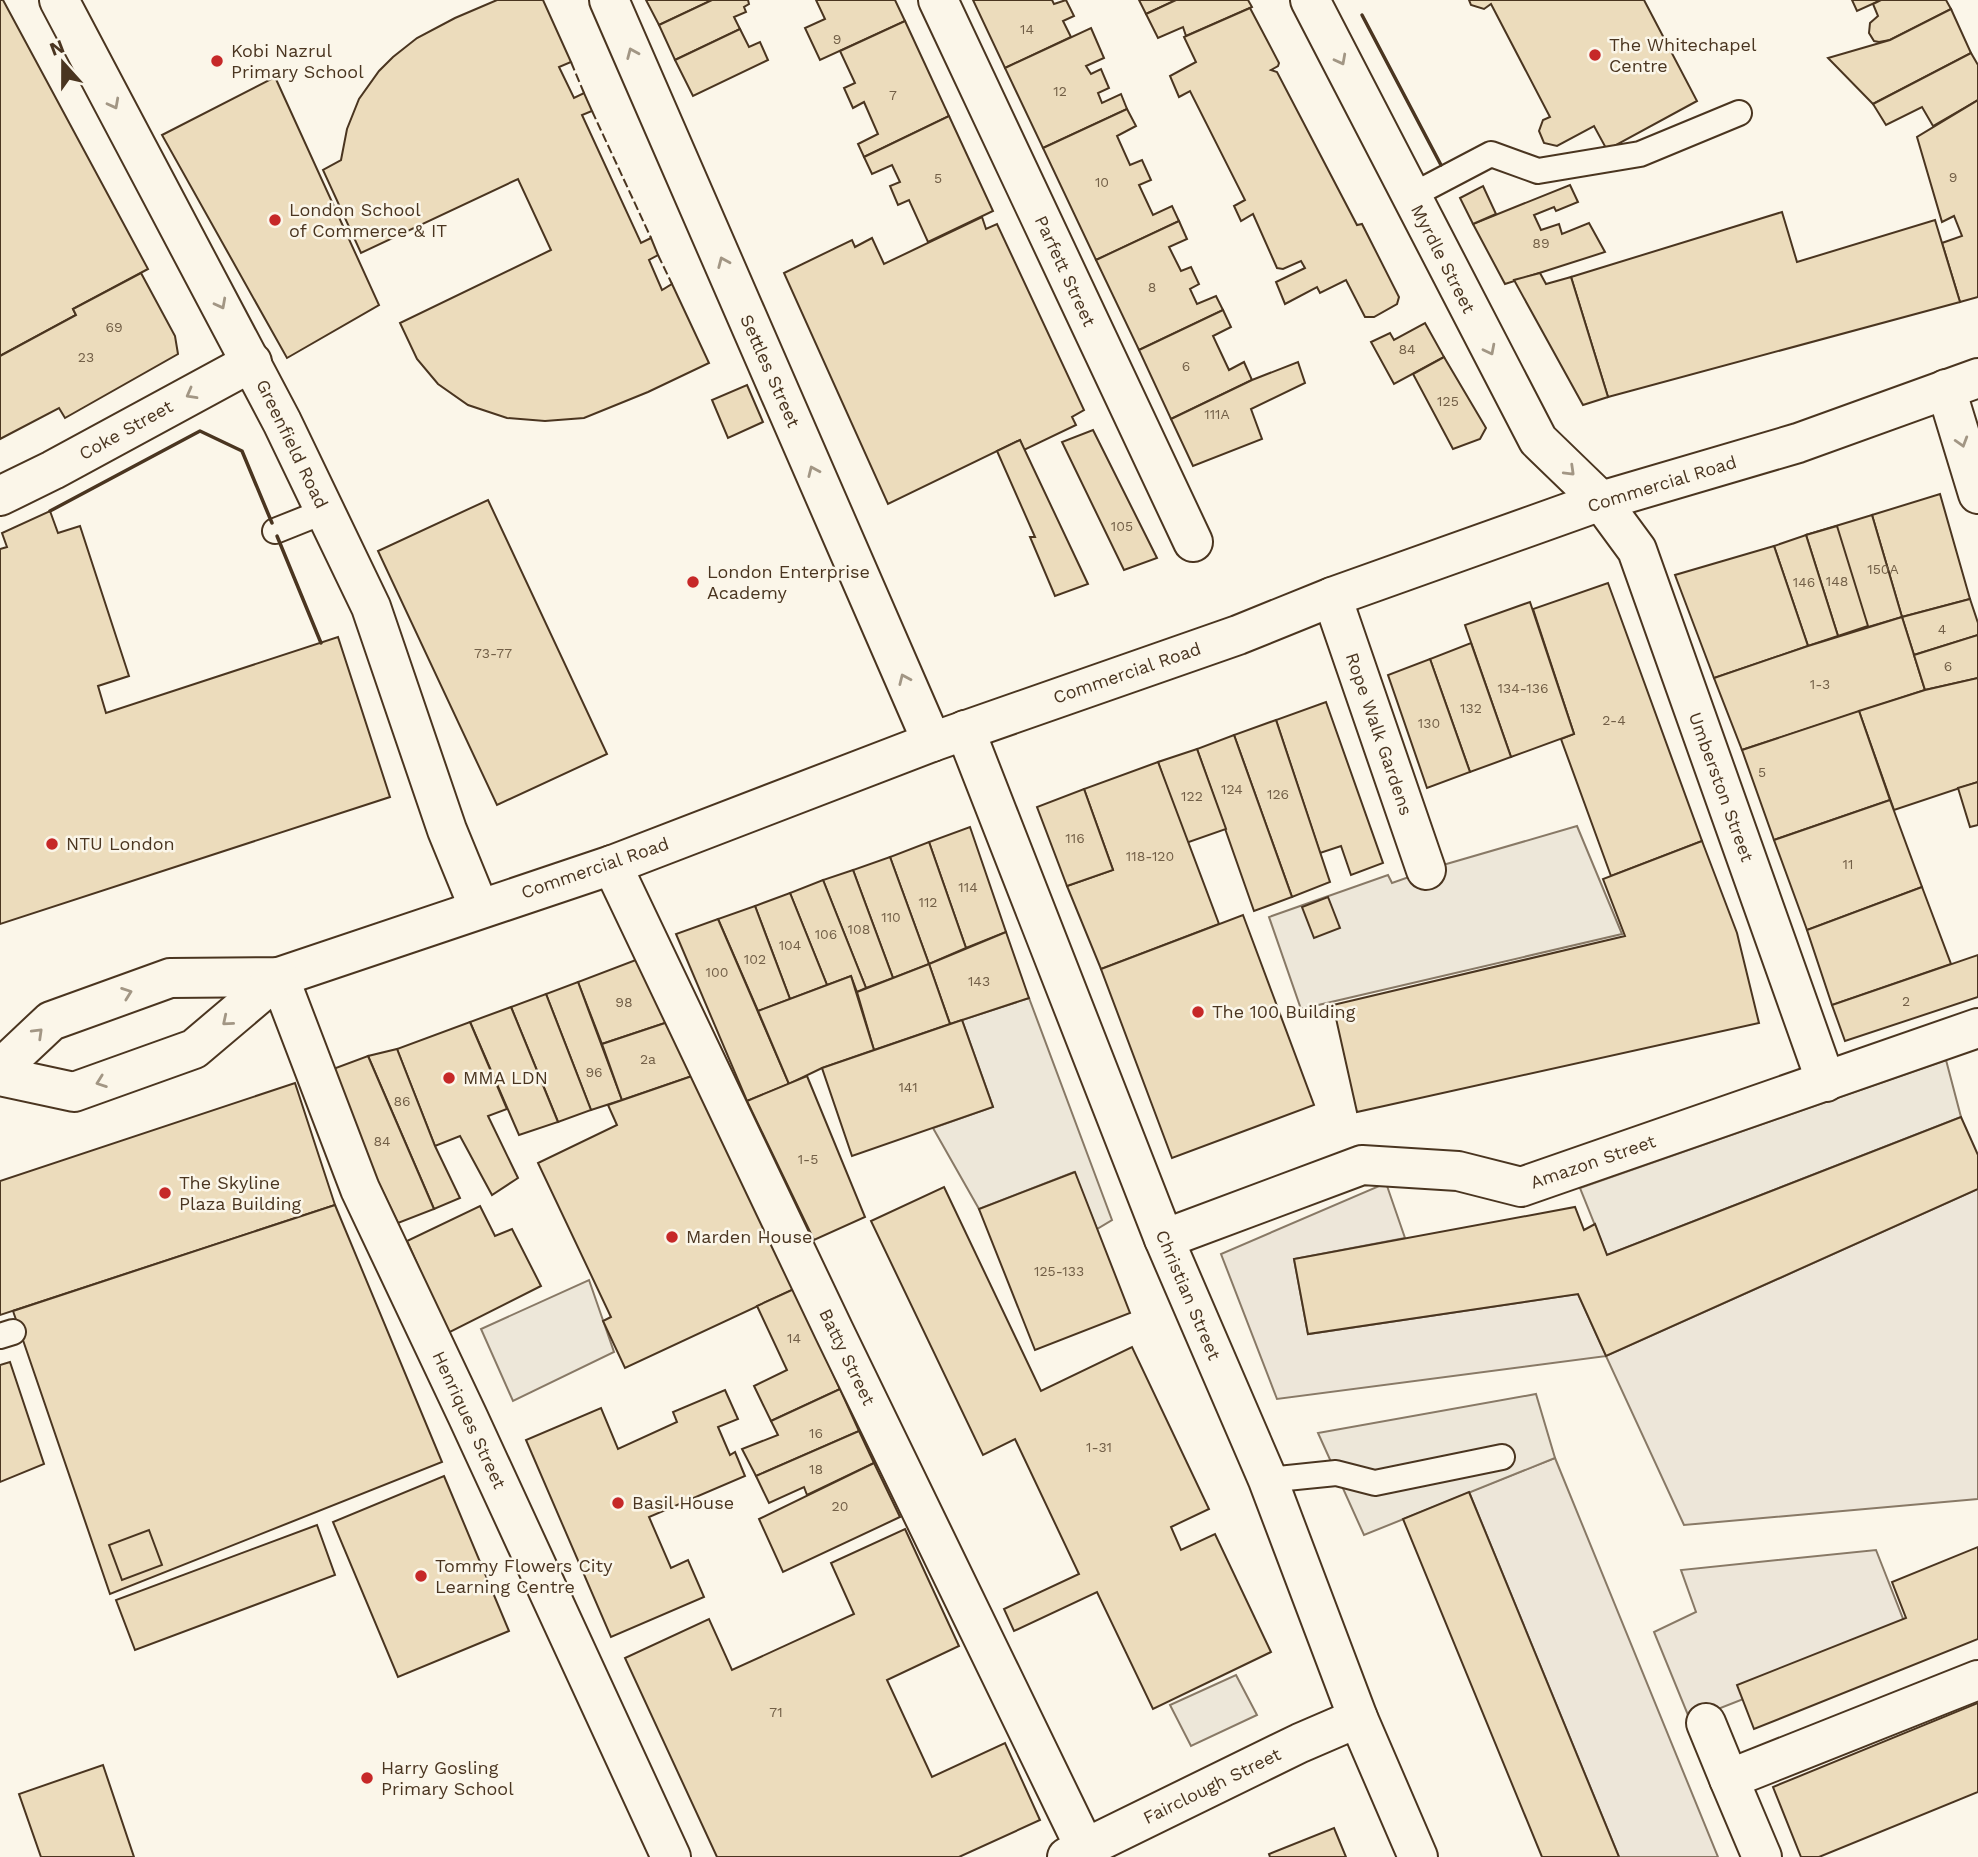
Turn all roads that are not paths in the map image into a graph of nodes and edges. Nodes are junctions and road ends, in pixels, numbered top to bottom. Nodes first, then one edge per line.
1 (59, 0) edge
2 (610, 0) edge
3 (938, 0) edge
4 (1310, 0) edge
5 (1739, 113) dead end
6 (1411, 197) junction
7 (251, 362) junction
8 (1962, 384) edge
9 (1978, 494) edge
10 (0, 496) edge
11 (1601, 501) junction
12 (325, 511) junction
13 (275, 531) dead end
14 (1193, 542) dead end
15 (1332, 597) junction
16 (948, 736) junction
17 (612, 864) junction
18 (1426, 870) dead end
19 (479, 908) junction
20 (279, 977) junction
21 (1978, 1028) edge
22 (0, 1069) edge
23 (0, 1076) edge
24 (1826, 1082) junction
25 (1164, 1239) junction
26 (1502, 1457) dead end
27 (1268, 1480) junction
28 (1978, 1680) edge
29 (1359, 1718) junction
30 (1706, 1723) dead end
31 (1729, 1779) junction
32 (1076, 1853) edge
33 (671, 1857) edge
34 (1418, 1857) edge
35 (1762, 1857) edge

1 -> 7 main road, Greenfield Road
16 -> 2 main road, Settles Street
3 - 14 main road, Parfett Street
4 -> 6 main road, Myrdle Street
5 - 6 lane
6 -> 11 main road, Myrdle Street
7 -> 10 main road, Coke Street
7 - 12 main road, Greenfield Road
8 -> 9 main road
8 - 11 main road, Commercial Road
11 - 15 main road, Commercial Road
11 - 24 main road, Umberston Street
12 - 13 lane
12 - 19 main road, Greenfield Road
15 - 16 main road, Commercial Road
15 - 18 main road, Rope Walk Gardens
16 - 17 main road, Commercial Road
16 - 25 main road, Christian Street
17 - 19 main road, Commercial Road
17 - 32 main road, Batty Street
19 - 20 main road, Commercial Road
22 -> 20 main road, Commercial Road
20 -> 23 main road, Commercial Road
20 - 33 main road, Henriques Street
21 - 24 main road, Amazon Street
24 - 25 main road, Amazon Street
25 - 27 main road, Christian Street
26 - 27 lane
27 - 29 main road, Christian Street
28 - 31 main road
29 - 32 main road, Fairclough Street
29 - 34 main road, Christian Street
30 - 31 main road
31 - 35 main road

